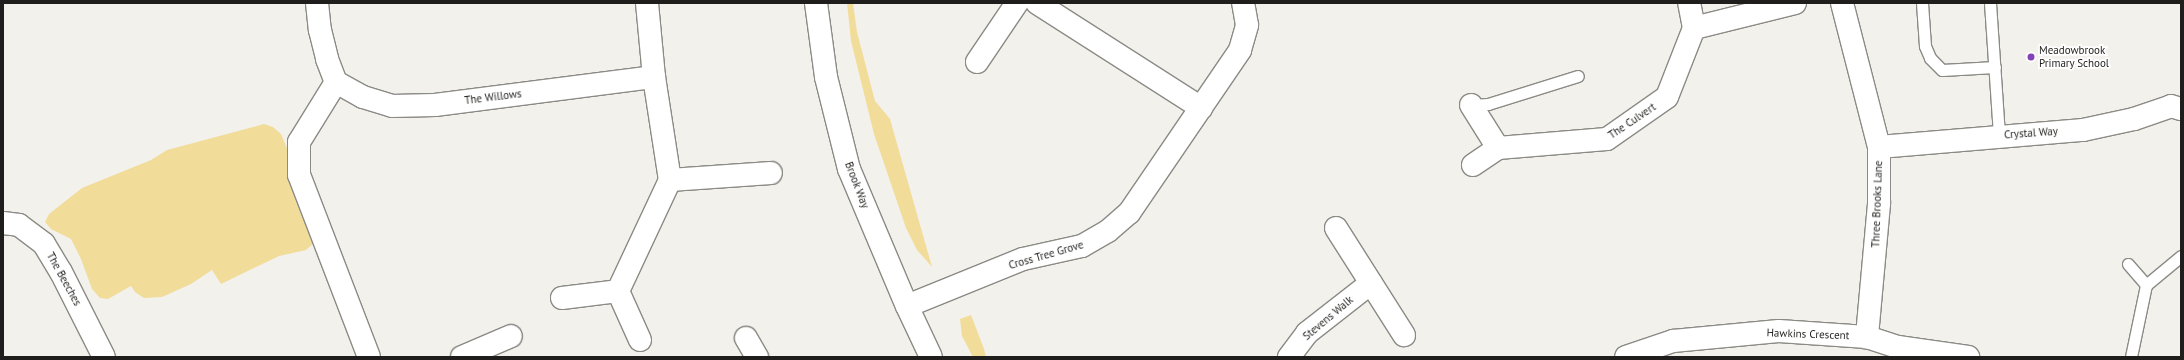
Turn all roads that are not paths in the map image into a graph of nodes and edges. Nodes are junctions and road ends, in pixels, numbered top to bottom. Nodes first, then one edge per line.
1 (317, 3) edge
2 (647, 3) edge
3 (816, 3) edge
4 (1017, 3) edge
5 (1037, 3) edge
6 (1243, 3) edge
7 (1689, 3) edge
8 (1796, 3) edge
9 (1842, 3) edge
10 (1922, 3) edge
11 (1990, 3) edge
12 (1694, 28) junction
13 (977, 62) dead end
14 (1995, 67) junction
15 (1578, 76) dead end
16 (654, 77) junction
17 (336, 82) junction
18 (1471, 105) joint
19 (1201, 108) junction
20 (2181, 109) edge
21 (1999, 136) junction
22 (1879, 147) junction
23 (1498, 148) junction
24 (1473, 165) dead end
25 (771, 173) dead end
26 (670, 180) junction
27 (3, 223) edge
28 (1336, 228) dead end
29 (2181, 256) edge
30 (2128, 264) dead end
31 (1371, 283) junction
32 (2146, 285) junction
33 (618, 291) junction
34 (562, 298) dead end
35 (907, 306) junction
36 (1404, 335) dead end
37 (511, 336) dead end
38 (1867, 337) junction
39 (746, 338) dead end
40 (640, 340) dead end
41 (104, 357) edge
42 (370, 357) edge
43 (462, 357) edge
44 (757, 357) edge
45 (932, 357) edge
46 (1288, 357) edge
47 (1626, 357) edge
48 (1968, 357) edge
49 (2131, 357) edge

1 - 17 street
2 - 16 street
3 - 35 street, Brook Way
4 - 13 street
5 - 19 street
6 - 19 street, Cross Tree Grove
7 - 12 street
8 - 12 street
9 - 22 street, Three Brooks Lane
10 - 14 lane
11 - 14 lane
12 - 23 street, The Culvert
14 - 21 lane
15 - 18 lane
16 - 17 street, The Willows
16 - 26 street
17 - 42 street
18 - 23 street
19 - 35 street, Cross Tree Grove
20 - 21 street, Crystal Way
21 - 22 street, Crystal Way
22 - 38 street, Three Brooks Lane
23 - 24 street, The Culvert
25 - 26 street
26 - 33 street
27 - 41 street, The Beeches
28 - 31 street
29 - 32 lane
30 - 32 lane
31 - 36 street
31 - 46 street, Stevens Walk
32 - 49 lane
33 - 34 street
33 - 40 street
35 - 45 street, Brook Way
37 - 43 street
38 - 47 street, Hawkins Crescent
38 - 48 street, Hawkins Crescent
39 - 44 street

